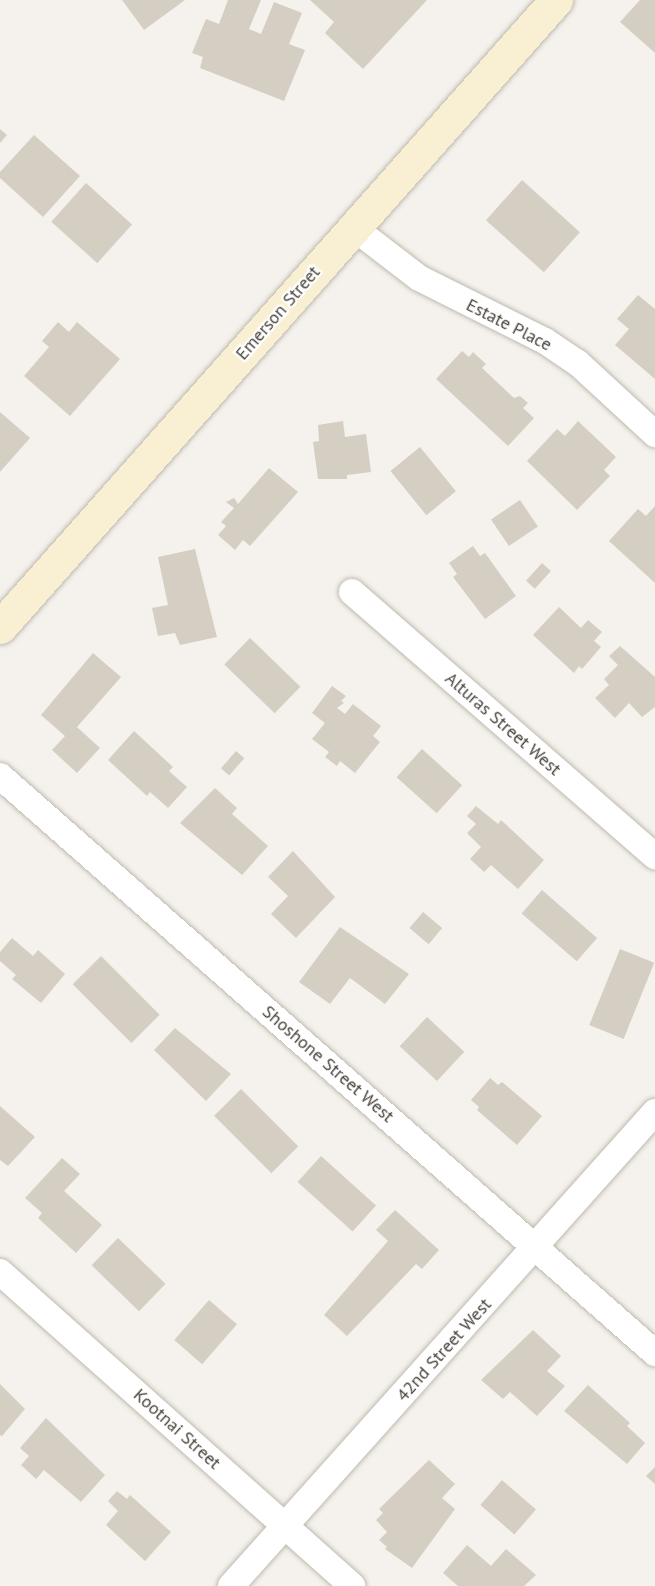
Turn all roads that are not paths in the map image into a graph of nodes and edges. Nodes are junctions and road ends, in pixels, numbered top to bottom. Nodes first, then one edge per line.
1 (556, 0) edge
2 (354, 228) junction
3 (655, 434) edge
4 (352, 592) dead end
5 (0, 627) edge
6 (0, 776) edge
7 (655, 856) edge
8 (655, 1112) edge
9 (536, 1248) junction
10 (0, 1272) edge
11 (655, 1353) edge
12 (287, 1526) junction
13 (231, 1586) edge
14 (353, 1586) edge

1 - 2 main road, Emerson Street
2 - 3 street, Estate Place
2 - 5 main road, Emerson Street
4 - 7 street, Alturas Street West
6 - 9 street, Shoshone Street West
8 - 9 street, 42nd Street West
9 - 11 street, Shoshone Street West
9 - 12 street, 42nd Street West
10 - 12 street, Kootnai Street
12 - 13 street, 42nd Street West
12 - 14 street, Kootnai Street

